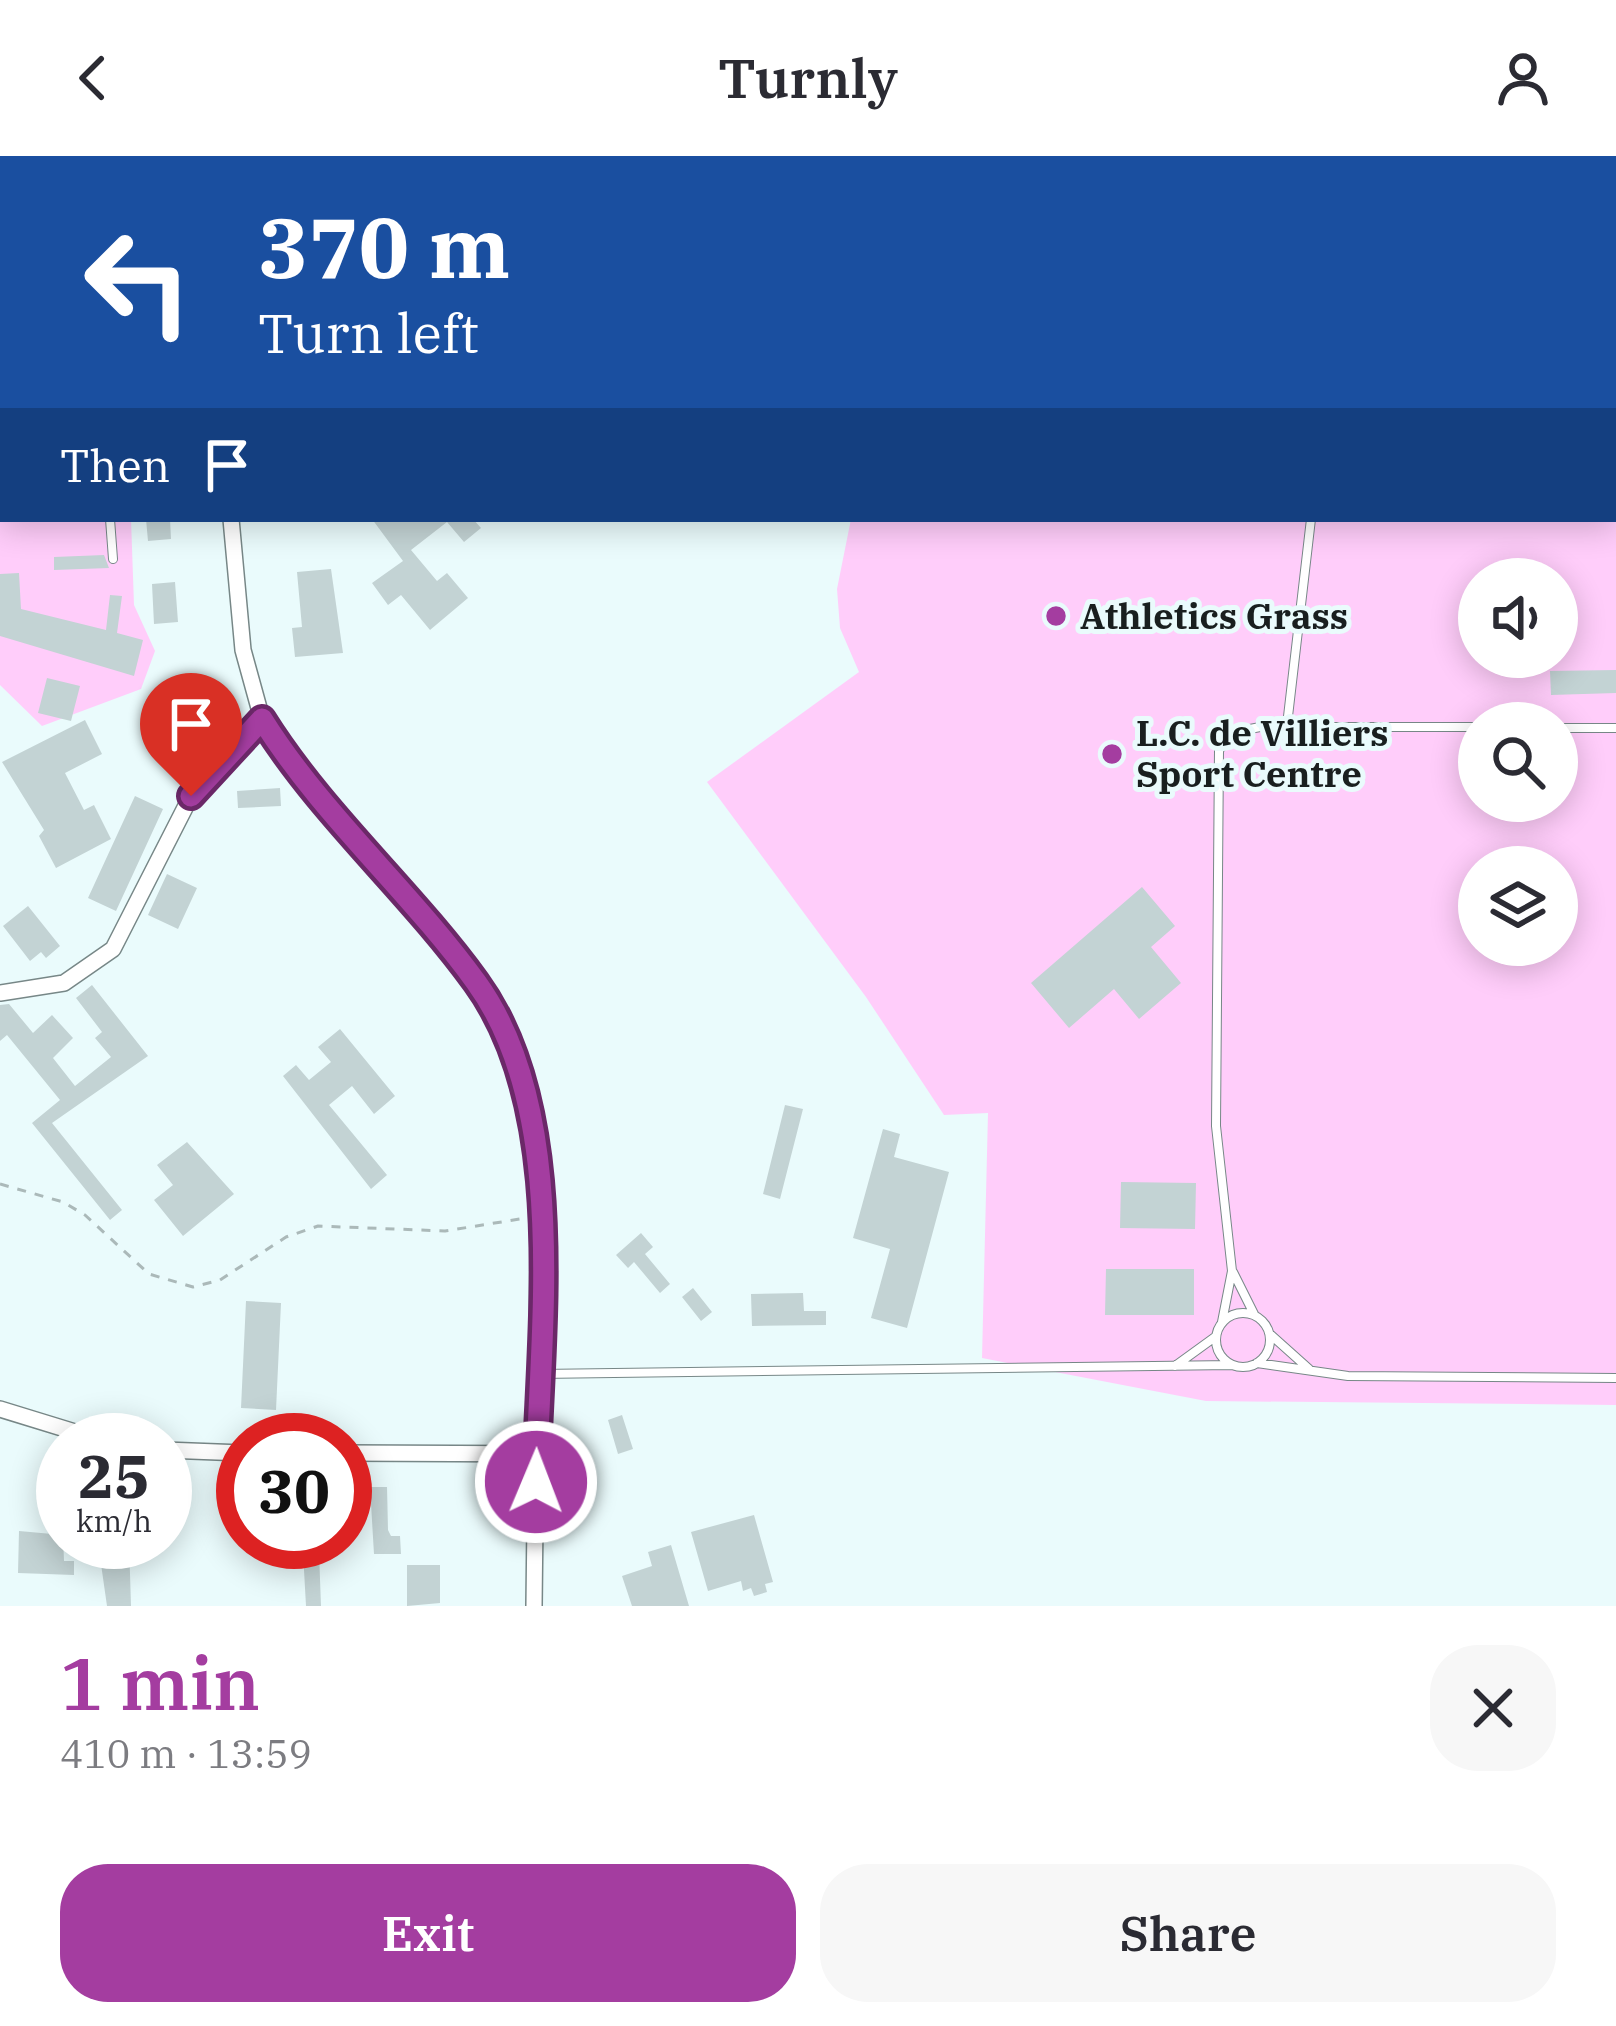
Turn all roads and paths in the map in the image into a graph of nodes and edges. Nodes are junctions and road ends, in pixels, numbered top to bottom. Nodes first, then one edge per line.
1 (110, 522) edge
2 (231, 522) edge
3 (1312, 522) edge
4 (113, 559) dead end
5 (262, 719) junction
6 (1287, 725) junction
7 (1458, 727) edge
8 (1578, 728) edge
9 (1616, 728) edge
10 (0, 993) edge
11 (0, 1184) edge
12 (540, 1215) junction
13 (1232, 1271) junction
14 (1253, 1314) junction
15 (1222, 1322) junction
16 (1270, 1334) junction
17 (1215, 1337) junction
18 (1257, 1364) junction
19 (1232, 1365) junction
20 (1174, 1367) junction
21 (1309, 1369) junction
22 (539, 1374) junction
23 (1616, 1378) edge
24 (0, 1409) edge
25 (36, 1420) edge
26 (372, 1453) edge
27 (537, 1454) junction
28 (534, 1606) edge

1 - 4 lane
2 - 5 street
3 - 6 lane
5 - 10 street
5 - 12 street
6 - 7 lane
6 - 13 lane
8 - 9 lane
11 - 12 path
12 - 22 street
13 - 14 lane
13 - 15 lane
14 - 15 lane
14 - 16 lane
15 - 17 lane
16 - 18 lane
16 - 21 lane
17 - 19 lane
17 - 20 lane
18 - 19 lane
18 - 21 lane
19 - 20 lane
20 - 22 lane
21 - 23 lane
22 - 27 street
24 - 25 street
26 - 27 street
27 - 28 street

